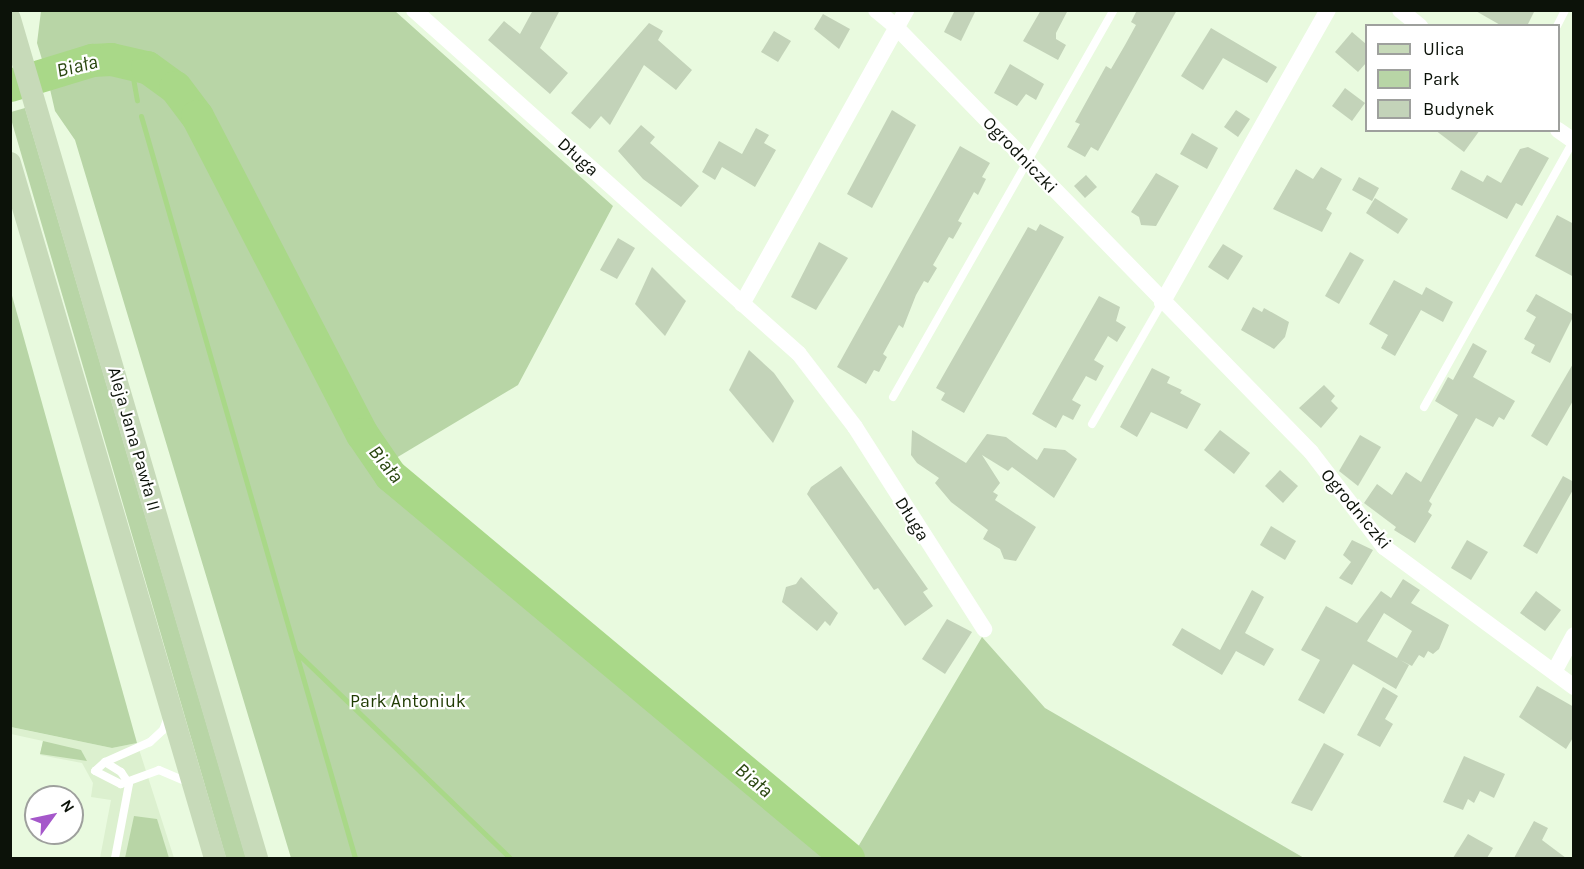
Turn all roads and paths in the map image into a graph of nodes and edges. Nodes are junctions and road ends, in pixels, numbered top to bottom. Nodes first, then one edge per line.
1 (414, 10) edge
2 (876, 10) edge
3 (906, 10) edge
4 (1114, 10) edge
5 (1328, 10) edge
6 (1400, 10) edge
7 (1565, 10) edge
8 (10, 19) edge
9 (1418, 24) edge
10 (1558, 24) edge
11 (896, 27) junction
12 (1560, 131) edge
13 (1573, 141) edge
14 (1027, 162) junction
15 (10, 163) edge
16 (1162, 303) junction
17 (742, 304) junction
18 (893, 397) dead end
19 (1424, 407) dead end
20 (1092, 424) dead end
21 (984, 629) dead end
22 (1574, 635) edge
23 (1554, 672) junction
24 (1574, 687) edge
25 (171, 710) junction
26 (105, 762) junction
27 (129, 784) junction
28 (194, 788) junction
29 (116, 858) edge
30 (215, 858) edge
31 (257, 858) edge

1 - 17 street, Długa
2 - 11 street, Ogrodniczki
3 - 11 street
4 - 14 lane
5 - 16 street
6 - 9 street
7 - 10 lane
8 - 31 main road, Aleja Jana Pawła II
11 - 14 street, Ogrodniczki
11 - 17 street
12 - 13 street
13 - 19 lane
14 - 16 street, Ogrodniczki
14 - 18 lane
15 - 25 main road
16 - 20 lane
16 - 23 street, Ogrodniczki
17 - 21 street, Długa
22 - 23 street
23 - 24 street, Ogrodniczki
25 - 26 lane
25 - 28 main road
26 - 27 lane
26 - 27 lane
27 - 28 lane
27 - 29 lane
28 - 30 main road

